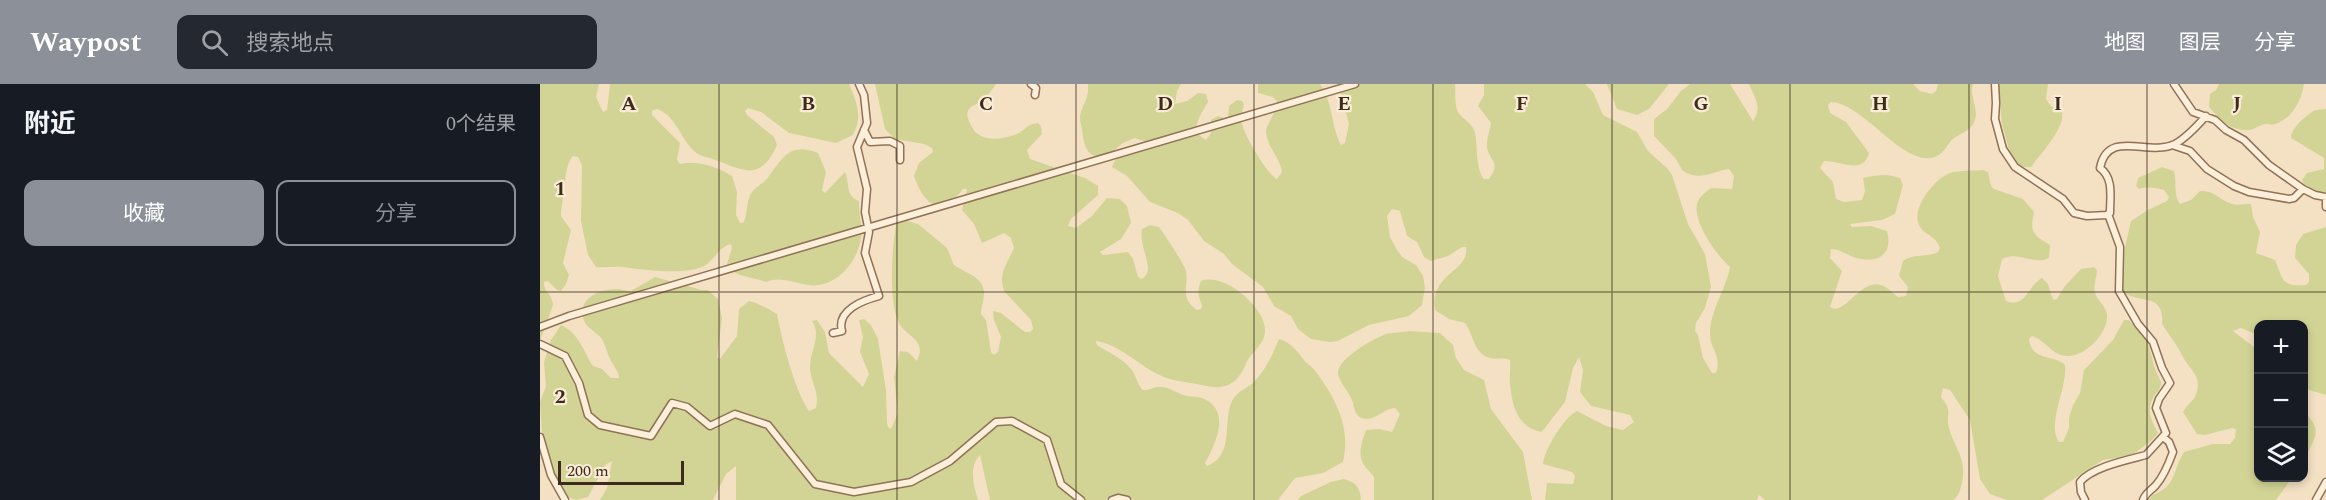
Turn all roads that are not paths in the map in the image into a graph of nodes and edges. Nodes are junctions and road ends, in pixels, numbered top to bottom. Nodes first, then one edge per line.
1 (859, 84) edge
2 (1031, 84) edge
3 (1355, 84) edge
4 (1995, 84) edge
5 (2174, 84) edge
6 (1035, 95) dead end
7 (2206, 116) junction
8 (864, 130) junction
9 (2172, 145) junction
10 (900, 160) dead end
11 (2303, 189) junction
12 (2326, 197) edge
13 (2326, 207) edge
14 (2108, 214) junction
15 (868, 227) junction
16 (540, 327) edge
17 (833, 333) dead end
18 (540, 344) edge
19 (540, 437) edge
20 (2163, 437) junction
21 (2326, 482) edge
22 (565, 500) edge
23 (1081, 500) edge
24 (1112, 500) edge
25 (1127, 500) edge
26 (2085, 500) edge
27 (2143, 500) edge
28 (2316, 500) edge

1 - 8 street
2 - 6 street
3 - 15 street
4 - 14 street
5 - 7 street
7 - 9 street
7 - 11 street
8 - 10 street
8 - 15 street
9 - 11 street
9 - 14 street
11 - 12 street
12 - 13 street
14 - 20 street
15 - 16 street
15 - 17 street
18 - 23 street
19 - 22 street
20 - 26 street
20 - 27 street
21 - 28 street
24 - 25 street

